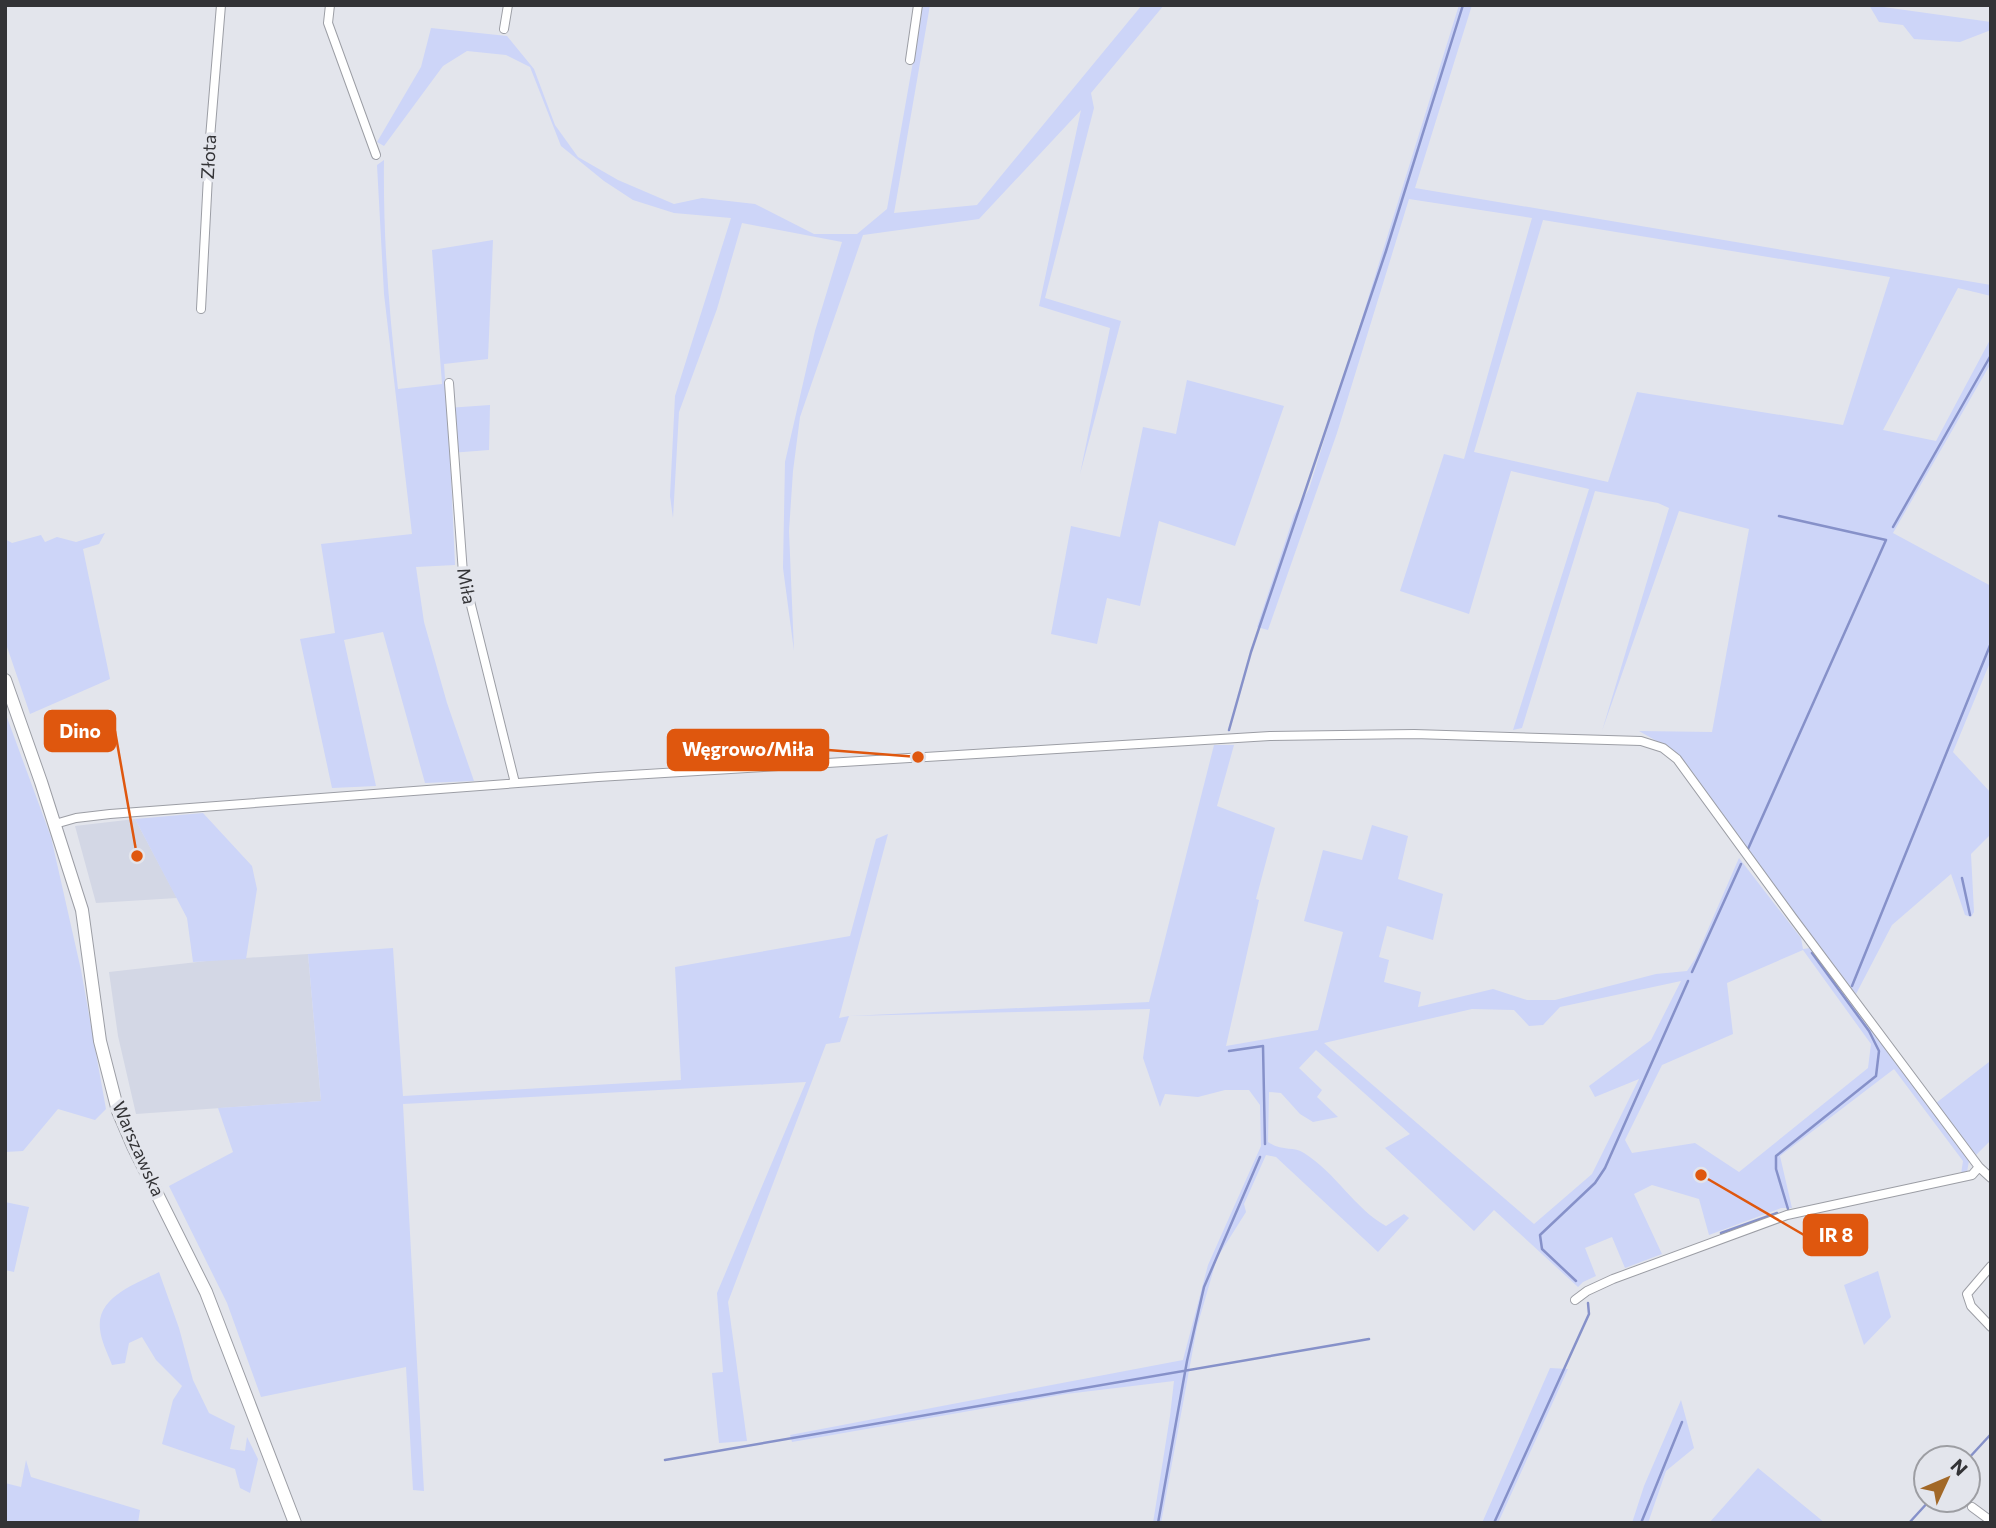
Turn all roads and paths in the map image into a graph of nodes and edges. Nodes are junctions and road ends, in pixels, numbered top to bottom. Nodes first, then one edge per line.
1 (221, 5) edge
2 (330, 5) edge
3 (508, 5) edge
4 (919, 5) edge
5 (504, 29) dead end
6 (910, 60) dead end
7 (376, 155) dead end
8 (201, 309) dead end
9 (449, 383) dead end
10 (5, 680) edge
11 (515, 783) junction
12 (55, 824) junction
13 (1979, 1167) junction
14 (1991, 1178) edge
15 (1991, 1266) edge
16 (1575, 1300) dead end
17 (1991, 1327) edge
18 (295, 1523) edge

1 - 8 street, Złota
2 - 7 street
3 - 5 street
4 - 6 street
9 - 11 street, Miła
10 - 12 main road, Warszawska
11 - 12 street
11 - 13 street
12 - 18 main road, Warszawska
13 - 14 street
13 - 16 street
15 - 17 street

